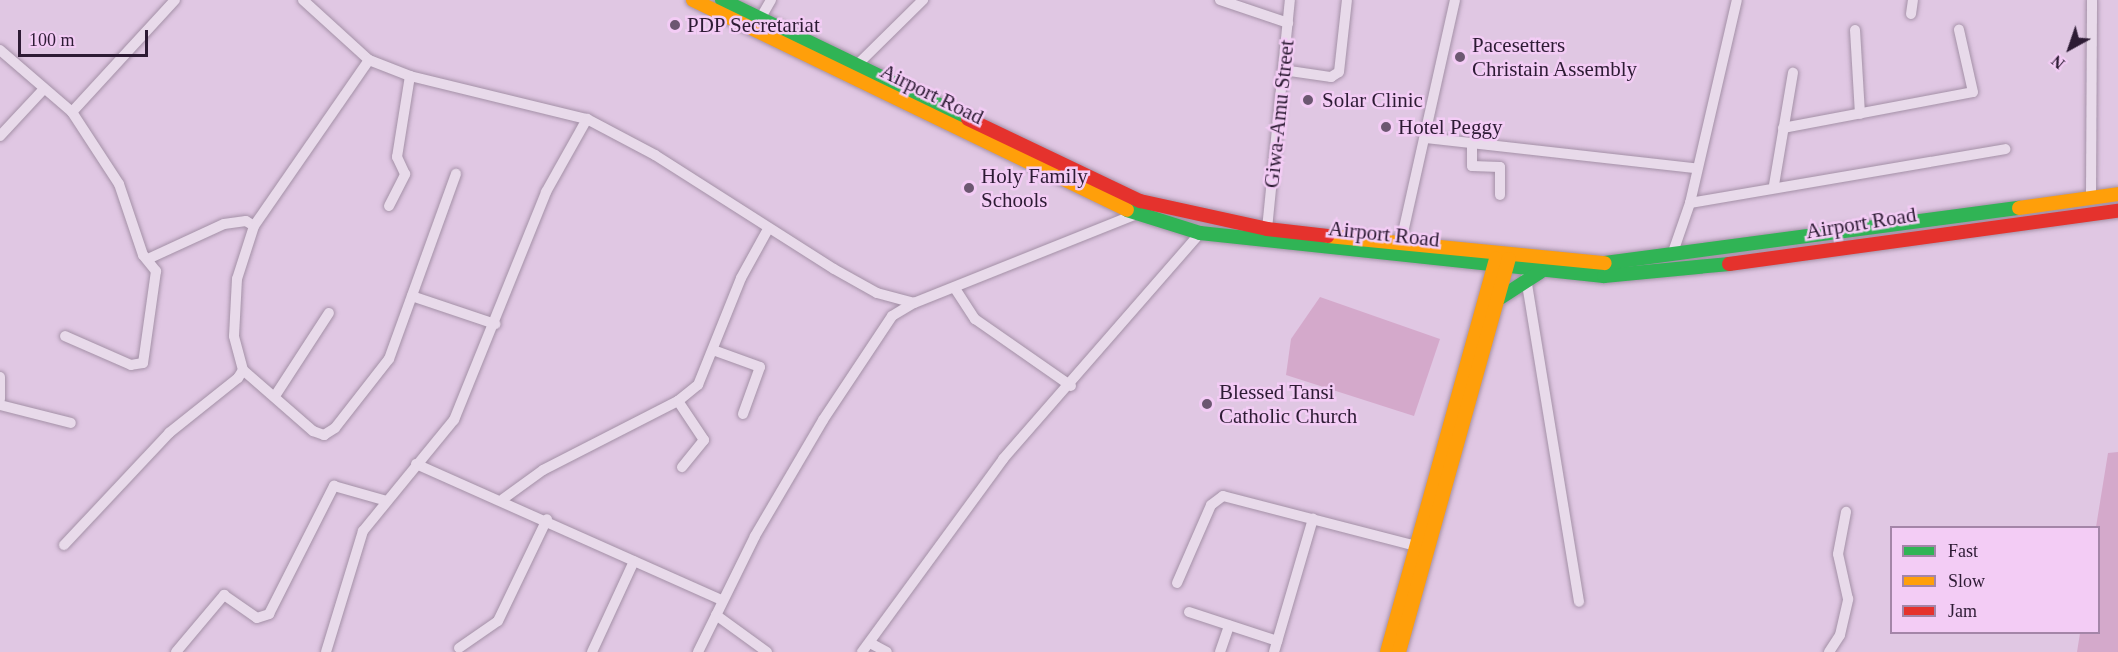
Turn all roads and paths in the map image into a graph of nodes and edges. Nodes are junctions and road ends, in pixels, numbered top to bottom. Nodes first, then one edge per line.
1 (175, 0) edge
2 (303, 0) edge
3 (693, 0) edge
4 (722, 0) edge
5 (771, 0) edge
6 (922, 0) edge
7 (1220, 0) edge
8 (1290, 0) edge
9 (1347, 0) edge
10 (1455, 0) edge
11 (1737, 0) edge
12 (1913, 0) edge
13 (2092, 0) edge
14 (1911, 14) dead end
15 (760, 19) junction
16 (1288, 23) junction
17 (1855, 30) dead end
18 (1959, 30) dead end
19 (0, 50) edge
20 (369, 60) junction
21 (857, 65) junction
22 (1283, 70) junction
23 (1793, 73) dead end
24 (410, 76) junction
25 (42, 91) junction
26 (72, 112) junction
27 (1860, 114) junction
28 (587, 119) junction
29 (1783, 128) junction
30 (0, 136) edge
31 (1426, 138) junction
32 (1018, 142) junction
33 (1472, 143) junction
34 (2005, 149) dead end
35 (1011, 156) junction
36 (1694, 168) junction
37 (456, 174) dead end
38 (1774, 185) junction
39 (2118, 194) edge
40 (1500, 195) dead end
41 (2091, 197) junction
42 (1690, 203) junction
43 (389, 206) dead end
44 (2118, 211) edge
45 (1136, 214) junction
46 (254, 226) junction
47 (768, 229) junction
48 (1267, 229) junction
49 (1200, 233) junction
50 (1400, 246) junction
51 (1672, 255) junction
52 (150, 258) junction
53 (1502, 261) junction
54 (1473, 264) junction
55 (1540, 272) junction
56 (1526, 278) junction
57 (956, 290) junction
58 (412, 296) junction
59 (1495, 296) junction
60 (914, 303) junction
61 (329, 313) dead end
62 (495, 324) junction
63 (65, 336) dead end
64 (713, 350) junction
65 (243, 370) junction
66 (0, 377) edge
67 (1071, 386) junction
68 (275, 396) junction
69 (0, 399) edge
70 (678, 401) junction
71 (0, 405) edge
72 (743, 414) dead end
73 (71, 423) dead end
74 (416, 464) junction
75 (682, 468) dead end
76 (503, 499) junction
77 (387, 501) junction
78 (1846, 512) dead end
79 (547, 519) junction
80 (1313, 519) junction
81 (64, 545) dead end
82 (1417, 546) junction
83 (634, 561) junction
84 (1177, 583) dead end
85 (722, 600) junction
86 (1579, 602) dead end
87 (1189, 612) dead end
88 (716, 615) junction
89 (1229, 626) junction
90 (870, 643) junction
91 (1275, 647) edge
92 (459, 648) dead end
93 (176, 652) edge
94 (326, 652) edge
95 (592, 652) edge
96 (698, 652) edge
97 (767, 652) edge
98 (862, 652) edge
99 (887, 652) edge
100 (1220, 652) edge
101 (1387, 652) edge
102 (1399, 652) edge
103 (1829, 652) edge

1 - 26 street
2 - 20 street
3 - 35 main road, Airport Road
4 - 15 main road, Airport Road
5 - 15 street
6 - 21 street
7 - 16 street
8 - 16 street, Giwa-Amu Street
9 - 22 street
10 - 31 street
11 - 36 street
12 - 14 street
13 - 41 street
15 - 21 main road, Airport Road
16 - 22 street, Giwa-Amu Street
17 - 27 street
18 - 27 street
19 - 25 street
20 - 24 street
20 - 46 street
21 - 32 main road, Airport Road
22 - 48 street, Giwa-Amu Street
23 - 29 street
24 - 28 street
24 - 43 street
25 - 26 street
25 - 30 street
26 - 52 street
27 - 29 street
28 - 47 street
28 - 62 street
29 - 38 street
31 - 33 street
31 - 50 street
32 - 35 main road
32 - 48 main road, Airport Road
33 - 36 street
33 - 40 street
34 - 38 street
35 - 45 main road, Airport Road
36 - 42 street
37 - 58 street
38 - 42 street
39 - 41 main road, Airport Road
41 - 51 main road, Airport Road
42 - 51 street
44 - 55 main road, Airport Road
45 - 49 main road, Airport Road
45 - 57 street
46 - 52 street
46 - 65 street
47 - 60 street
47 - 64 street
48 - 50 main road, Airport Road
49 - 54 main road, Airport Road
49 - 67 street
50 - 53 main road, Airport Road
51 - 53 main road, Airport Road
52 - 63 street
53 - 54 main road, Airport Road
53 - 55 main road, Airport Road
53 - 59 main road
54 - 59 main road
55 - 56 main road
56 - 59 main road
56 - 86 street
57 - 60 street
57 - 67 street
58 - 62 street
58 - 68 street
59 - 82 main road
59 - 102 main road
60 - 85 street
61 - 68 street
62 - 74 street
64 - 70 street
64 - 72 street
65 - 68 street
65 - 81 street
66 - 69 street
67 - 90 street
70 - 75 street
70 - 76 street
71 - 73 street
74 - 76 street
74 - 77 street
76 - 79 street
77 - 93 street
77 - 94 street
78 - 103 street
79 - 83 street
79 - 92 street
80 - 82 street
80 - 84 street
80 - 91 street
82 - 101 main road
83 - 85 street
83 - 95 street
85 - 88 street
87 - 89 street
88 - 96 street
88 - 97 street
89 - 91 street
89 - 100 street
90 - 98 street
90 - 99 street

